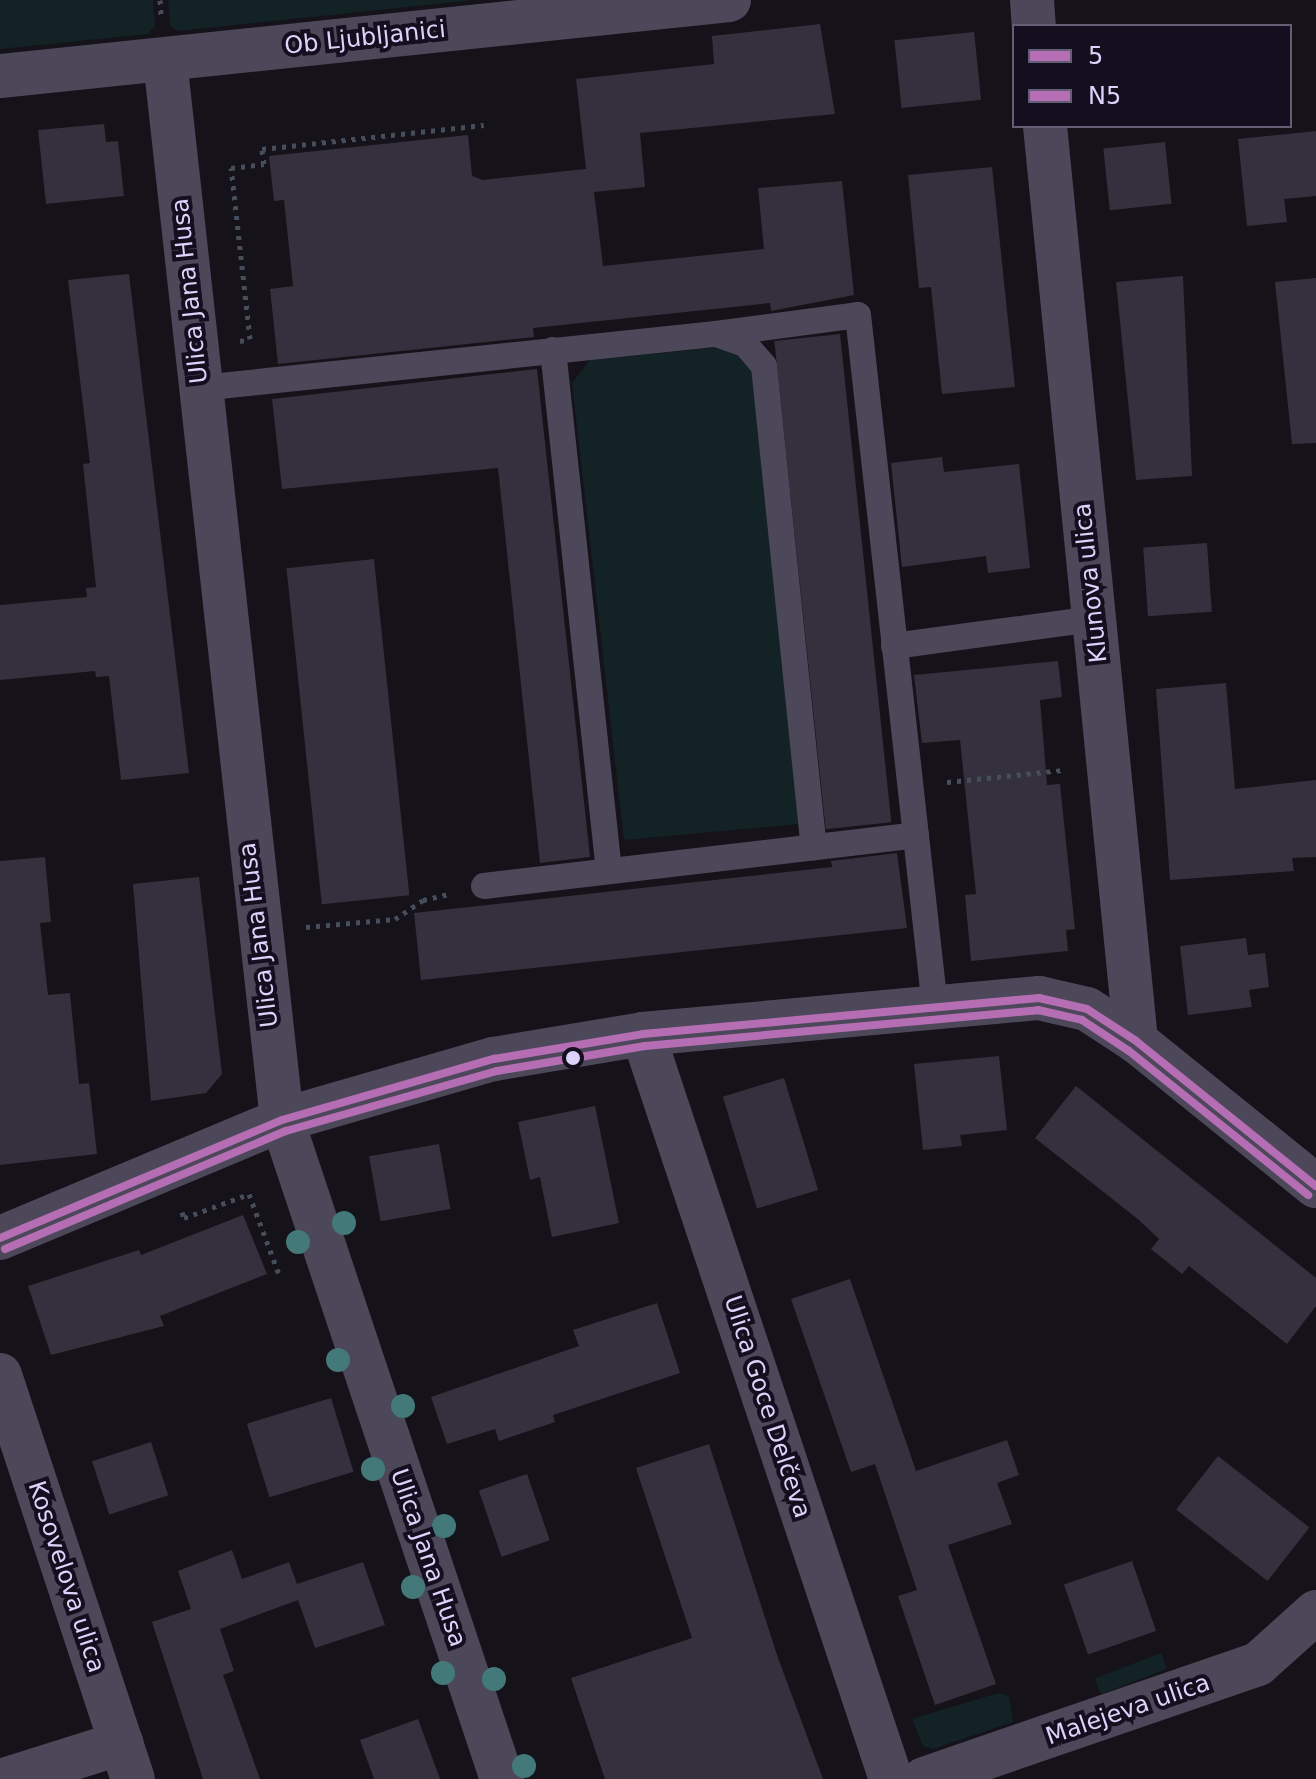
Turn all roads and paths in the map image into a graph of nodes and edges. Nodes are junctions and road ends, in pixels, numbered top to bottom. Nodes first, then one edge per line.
1 (729, 0) edge
2 (1032, 0) edge
3 (1034, 24) edge
4 (165, 60) junction
5 (0, 76) edge
6 (484, 125) dead end
7 (1045, 128) edge
8 (716, 334) junction
9 (196, 345) junction
10 (553, 350) junction
11 (201, 388) junction
12 (1094, 619) junction
13 (894, 646) junction
14 (1108, 765) junction
15 (910, 786) junction
16 (916, 835) junction
17 (814, 847) junction
18 (609, 871) junction
19 (484, 886) joint
20 (257, 931) junction
21 (935, 1007) junction
22 (643, 1034) junction
23 (1136, 1041) junction
24 (282, 1120) junction
25 (1316, 1186) edge
26 (180, 1209) dead end
27 (0, 1238) edge
28 (280, 1277) dead end
29 (0, 1375) edge
30 (1316, 1612) edge
31 (127, 1761) edge
32 (7, 1779) edge
33 (502, 1779) edge
34 (891, 1779) edge
35 (924, 1779) edge

1 - 4 street, Ob Ljubljanici
2 - 3 street
4 - 5 street, Ob Ljubljanici
4 - 9 street, Ulica Jana Husa
6 - 9 path
7 - 12 street, Klunova ulica
8 - 10 lane
8 - 13 lane
8 - 17 lane
9 - 11 street, Ulica Jana Husa
10 - 11 lane
10 - 18 lane
11 - 20 street, Ulica Jana Husa
12 - 13 lane
12 - 14 street, Klunova ulica
13 - 15 lane
14 - 15 path
14 - 23 street, Klunova ulica
15 - 16 lane
16 - 17 lane
16 - 21 lane
17 - 18 lane
18 - 19 lane
19 - 20 path
20 - 24 street, Ulica Jana Husa
21 - 22 street
21 - 23 street
22 - 24 street
22 - 34 street, Ulica Goce Delčeva
23 - 25 street
24 - 27 street
24 - 33 street, Ulica Jana Husa
26 - 28 path
29 - 31 street, Kosovelova ulica
30 - 35 street, Malejeva ulica
31 - 32 street

